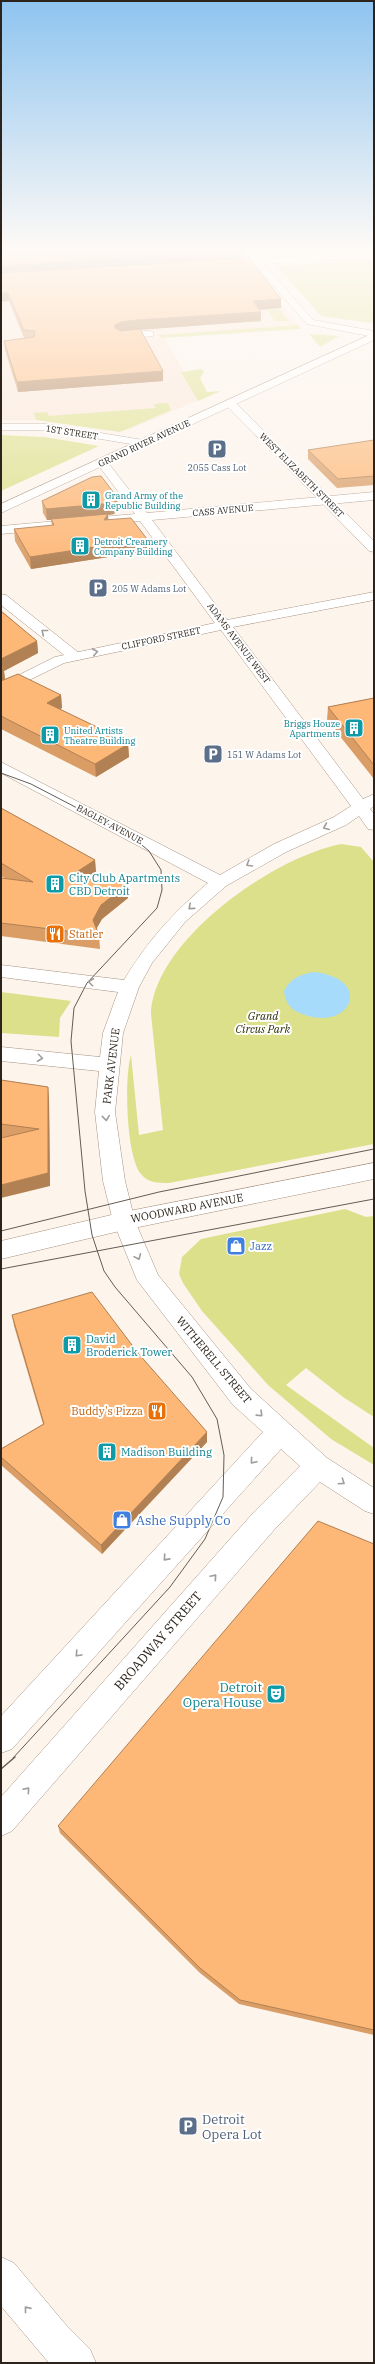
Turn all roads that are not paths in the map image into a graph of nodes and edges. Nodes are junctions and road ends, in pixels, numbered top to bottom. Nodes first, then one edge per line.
1 (325, 358) edge
2 (230, 403) junction
3 (1, 427) edge
4 (143, 443) junction
5 (102, 462) junction
6 (374, 496) edge
7 (327, 500) junction
8 (1, 509) edge
9 (143, 517) junction
10 (1, 530) edge
11 (374, 548) edge
12 (374, 596) edge
13 (1, 598) edge
14 (225, 624) junction
15 (74, 656) junction
16 (1, 690) edge
17 (1, 767) edge
18 (367, 804) edge
19 (374, 825) edge
20 (220, 882) junction
21 (1, 971) edge
22 (130, 987) junction
23 (1, 1054) edge
24 (110, 1065) junction
25 (374, 1171) edge
26 (124, 1221) junction
27 (1, 1250) edge
28 (279, 1432) junction
29 (318, 1466) junction
30 (374, 1502) edge
31 (1, 1738) edge
32 (1, 1820) edge
33 (1, 2276) edge
34 (76, 2363) edge

1 - 2 street, GRAND RIVER AVENUE
2 - 4 street, GRAND RIVER AVENUE
2 - 7 street, WEST ELIZABETH STREET
3 - 4 street, 1ST STREET
4 - 5 street, GRAND RIVER AVENUE
5 - 8 street, GRAND RIVER AVENUE
5 - 9 street, ADAMS AVENUE WEST
6 - 7 street, CASS AVENUE
7 - 9 street, CASS AVENUE
7 - 11 street, WEST ELIZABETH STREET
9 - 10 street, CASS AVENUE
9 - 14 street, ADAMS AVENUE WEST
12 - 14 street, CLIFFORD STREET
15 -> 13 street
15 -> 14 street, CLIFFORD STREET
14 - 18 street, ADAMS AVENUE WEST
15 - 16 street, CLIFFORD STREET
17 - 20 street, BAGLEY AVENUE
18 - 19 street, ADAMS AVENUE WEST
18 -> 20 street, PARK AVENUE
20 -> 22 street, PARK AVENUE
22 -> 21 street
22 - 24 street, PARK AVENUE
23 -> 24 street
24 -> 26 street, PARK AVENUE
25 - 26 street, WOODWARD AVENUE
26 - 27 street, WOODWARD AVENUE
26 -> 28 street, WITHERELL STREET
28 - 29 street, WITHERELL STREET
28 -> 31 street
29 -> 30 street, WITHERELL STREET
32 -> 29 street, BROADWAY STREET
34 -> 33 street

